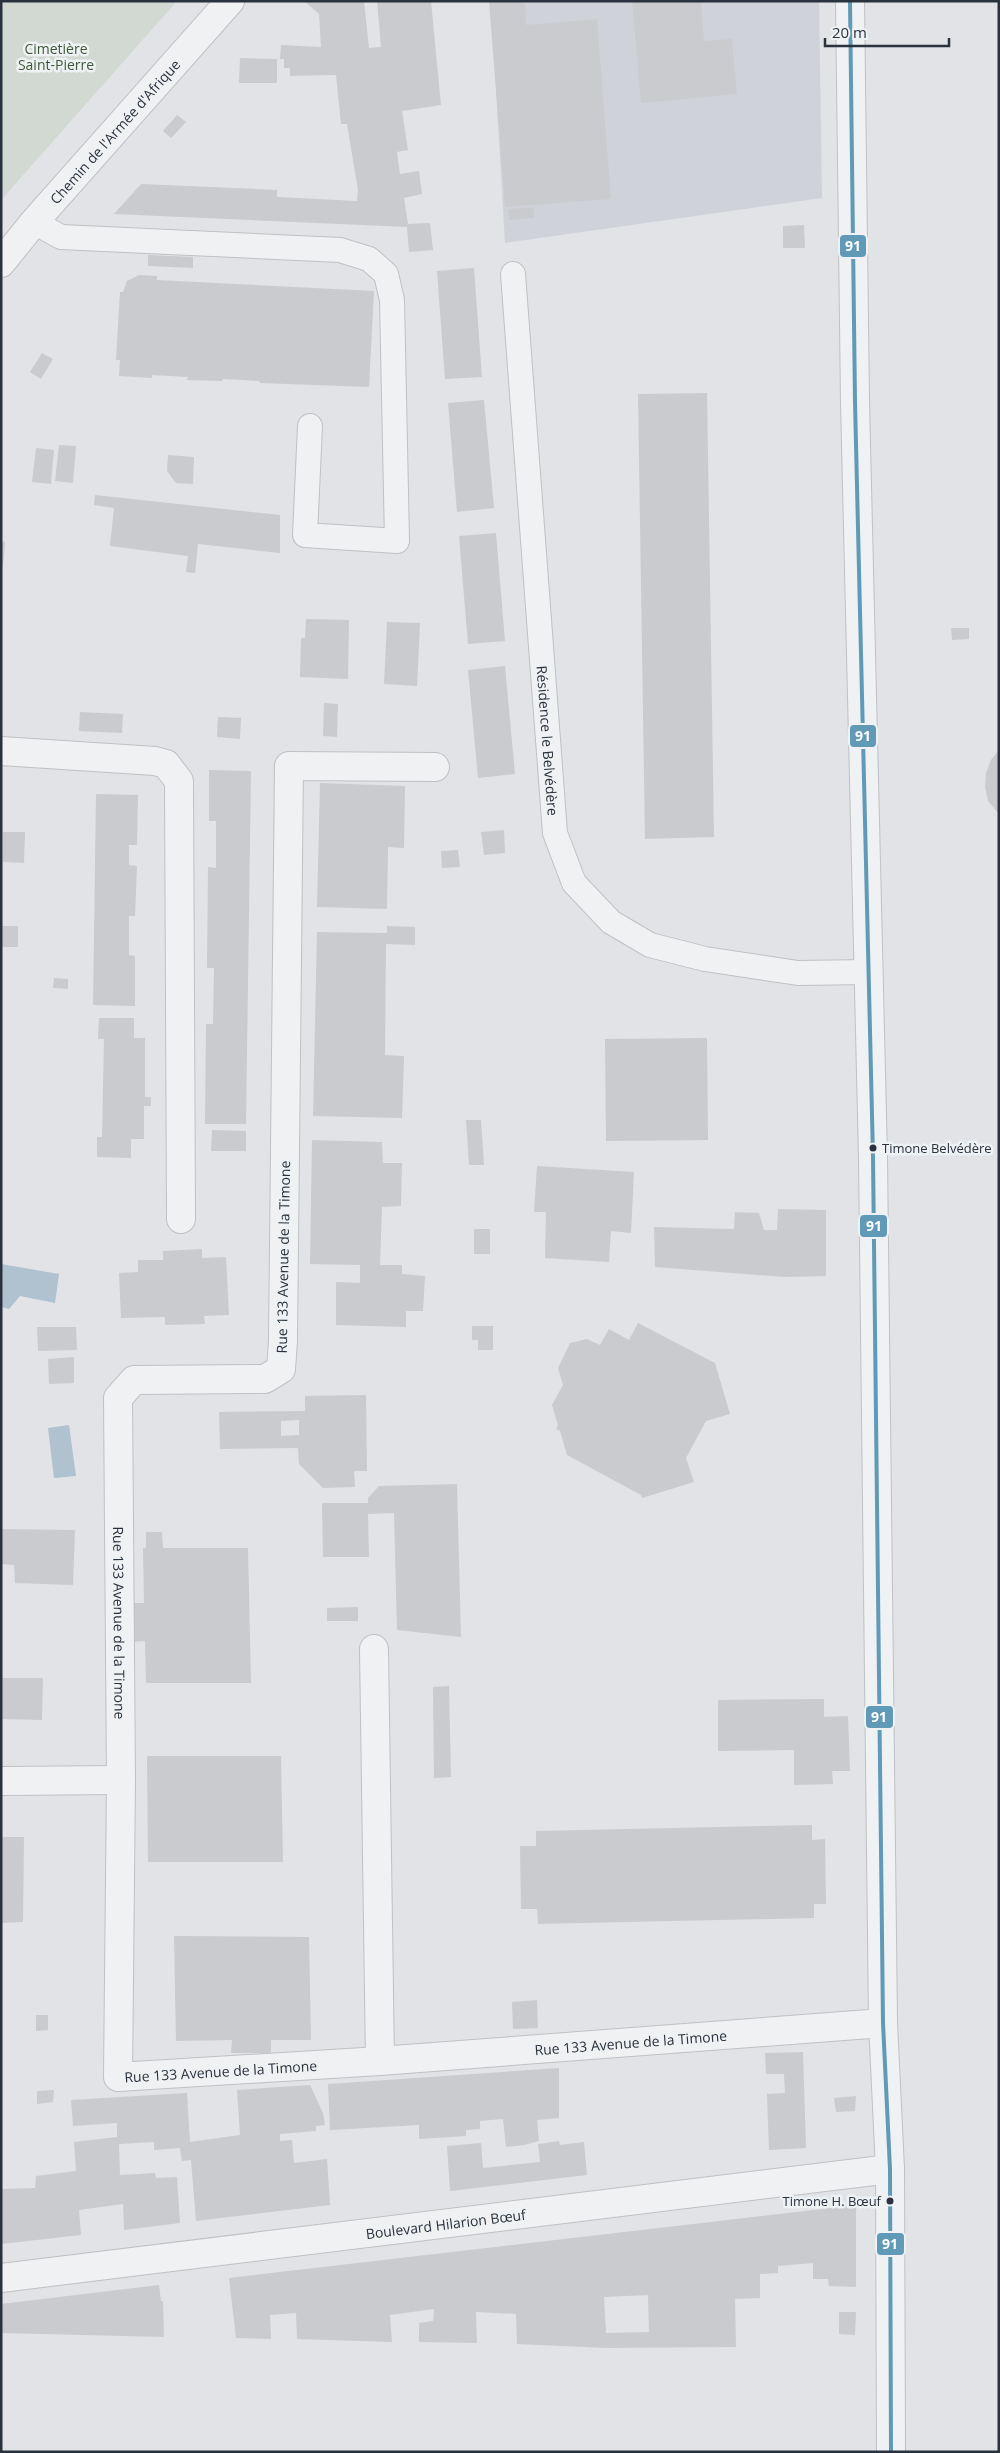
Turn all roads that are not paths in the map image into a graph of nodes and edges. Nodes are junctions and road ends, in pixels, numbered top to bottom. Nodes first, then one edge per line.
1 (230, 1) edge
2 (850, 1) edge
3 (34, 222) junction
4 (1, 263) edge
5 (513, 274) dead end
6 (310, 426) dead end
7 (1, 750) edge
8 (435, 767) dead end
9 (868, 972) junction
10 (181, 1218) dead end
11 (374, 1649) dead end
12 (121, 1780) junction
13 (1, 1781) edge
14 (883, 2023) junction
15 (380, 2061) junction
16 (890, 2169) junction
17 (1, 2278) edge
18 (891, 2450) edge

1 - 3 street, Chemin de l'Armée d'Afrique
2 - 9 street
3 - 4 street, Chemin de l'Armée d'Afrique
3 - 6 lane
5 - 9 lane, Résidence le Belvédère
7 - 10 street
8 - 12 street, Rue 133 Avenue de la Timone
9 - 14 street
11 - 15 street
12 - 13 street
12 - 15 street, Rue 133 Avenue de la Timone
14 - 15 street, Rue 133 Avenue de la Timone
14 - 16 street
16 - 17 street, Boulevard Hilarion Bœuf
16 - 18 street

